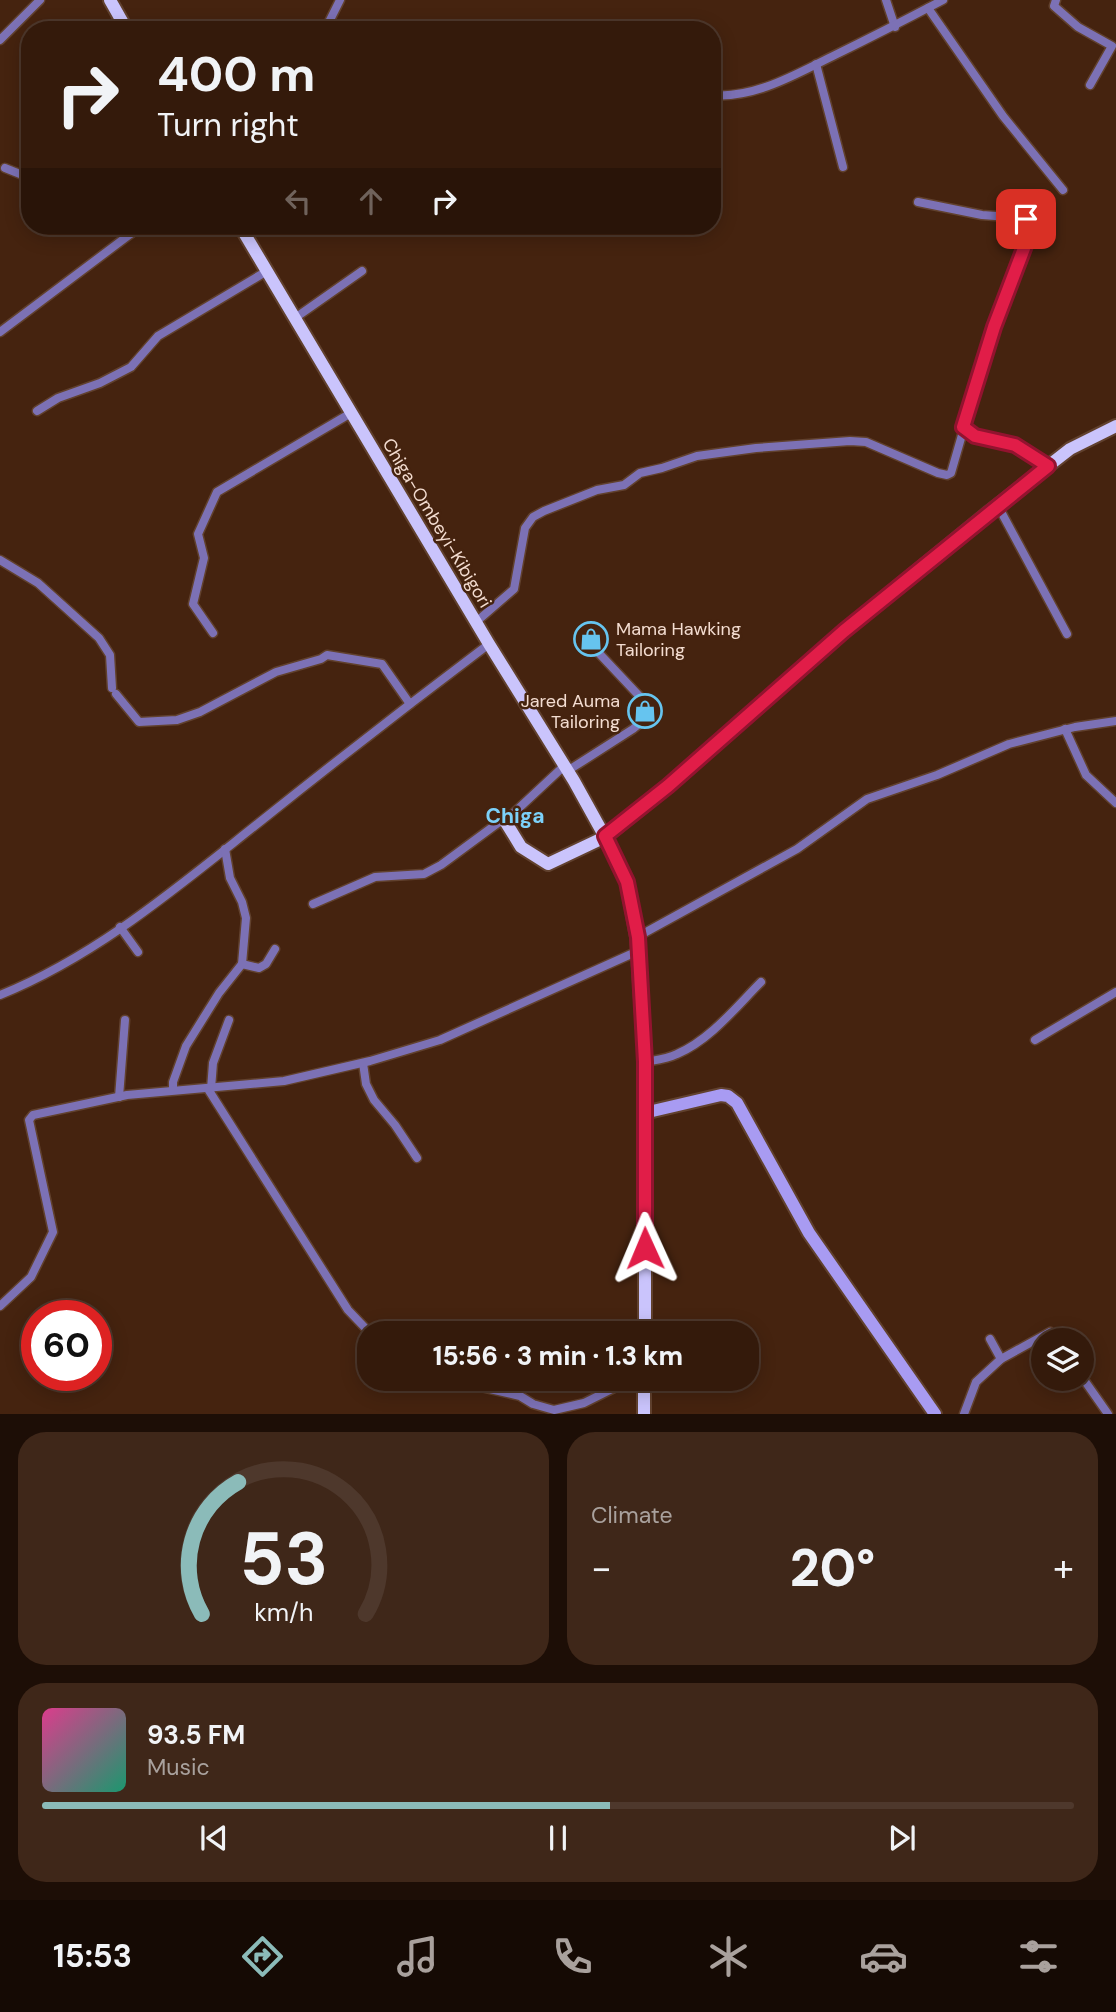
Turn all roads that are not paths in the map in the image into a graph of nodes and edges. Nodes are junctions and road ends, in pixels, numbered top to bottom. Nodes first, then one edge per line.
1 (40, 0) edge
2 (110, 0) edge
3 (340, 0) edge
4 (886, 0) edge
5 (943, 0) edge
6 (1056, 0) edge
7 (928, 8) junction
8 (122, 21) edge
9 (330, 21) edge
10 (895, 27) junction
11 (0, 40) edge
12 (816, 65) junction
13 (1090, 85) dead end
14 (721, 95) edge
15 (843, 167) dead end
16 (5, 168) dead end
17 (21, 174) edge
18 (1063, 190) dead end
19 (918, 202) dead end
20 (129, 235) edge
21 (245, 235) edge
22 (267, 271) junction
23 (362, 271) dead end
24 (295, 318) junction
25 (0, 332) edge
26 (37, 411) dead end
27 (351, 413) junction
28 (1116, 426) edge
29 (963, 427) junction
30 (1048, 466) junction
31 (998, 506) junction
32 (0, 560) edge
33 (476, 622) junction
34 (213, 633) dead end
35 (1067, 634) dead end
36 (489, 644) junction
37 (595, 649) dead end
38 (410, 704) junction
39 (1116, 721) edge
40 (1065, 729) junction
41 (565, 768) junction
42 (1116, 803) edge
43 (505, 821) junction
44 (605, 836) junction
45 (225, 849) junction
46 (313, 904) dead end
47 (120, 927) junction
48 (638, 937) junction
49 (275, 949) dead end
50 (638, 951) junction
51 (138, 952) dead end
52 (242, 964) junction
53 (761, 982) dead end
54 (1116, 992) edge
55 (0, 995) edge
56 (125, 1020) dead end
57 (229, 1020) dead end
58 (1035, 1040) dead end
59 (645, 1062) junction
60 (363, 1063) junction
61 (210, 1089) junction
62 (173, 1090) junction
63 (120, 1097) junction
64 (644, 1114) junction
65 (417, 1158) dead end
66 (0, 1306) edge
67 (359, 1321) edge
68 (645, 1321) edge
69 (990, 1339) dead end
70 (1031, 1342) edge
71 (1001, 1359) junction
72 (498, 1391) edge
73 (608, 1391) edge
74 (644, 1391) edge
75 (1092, 1391) edge
76 (644, 1413) edge
77 (935, 1413) edge
78 (964, 1413) edge
79 (1108, 1413) edge

1 - 11 street
2 - 8 main road
3 - 9 street
4 - 10 street
5 - 7 street
6 - 13 street
7 - 10 street
7 - 18 street
10 - 12 street
12 - 14 street
12 - 15 street
16 - 17 street
19 - 29 street
20 - 25 street
21 - 22 main road, Chiga-Ombeyi-Kibigori
22 - 24 main road, Chiga-Ombeyi-Kibigori
22 - 26 street
23 - 24 street
24 - 27 main road, Chiga-Ombeyi-Kibigori
27 - 33 main road, Chiga-Ombeyi-Kibigori
27 - 34 street
28 - 30 main road
29 - 30 street
29 - 33 street
30 - 31 main road
31 - 35 street
31 - 44 main road
32 - 38 street
33 - 36 main road, Chiga-Ombeyi-Kibigori
36 - 38 street
36 - 41 main road, Chiga-Ombeyi-Kibigori
37 - 41 street
38 - 45 street
39 - 40 street
40 - 42 street
40 - 48 street
41 - 43 street
41 - 44 main road, Chiga-Ombeyi-Kibigori
43 - 44 main road
43 - 46 street
44 - 48 main road, Chiga-Ombeyi-Kibigori
45 - 47 street
45 - 52 street
47 - 51 street
47 - 55 street
48 - 50 main road, Chiga-Ombeyi-Kibigori
49 - 52 street
50 - 59 main road, Chiga-Ombeyi-Kibigori
50 - 60 street
52 - 62 street
53 - 59 street
54 - 58 street
56 - 63 street
57 - 61 street
59 - 64 main road, Chiga-Ombeyi-Kibigori
60 - 61 street
60 - 65 street
61 - 62 street
61 - 67 street
62 - 63 street
63 - 66 street
64 - 68 main road, Chiga-Ombeyi-Kibigori
64 - 77 street
69 - 71 street
70 - 71 street
71 - 78 street
72 - 73 street
74 - 76 main road
75 - 79 street

